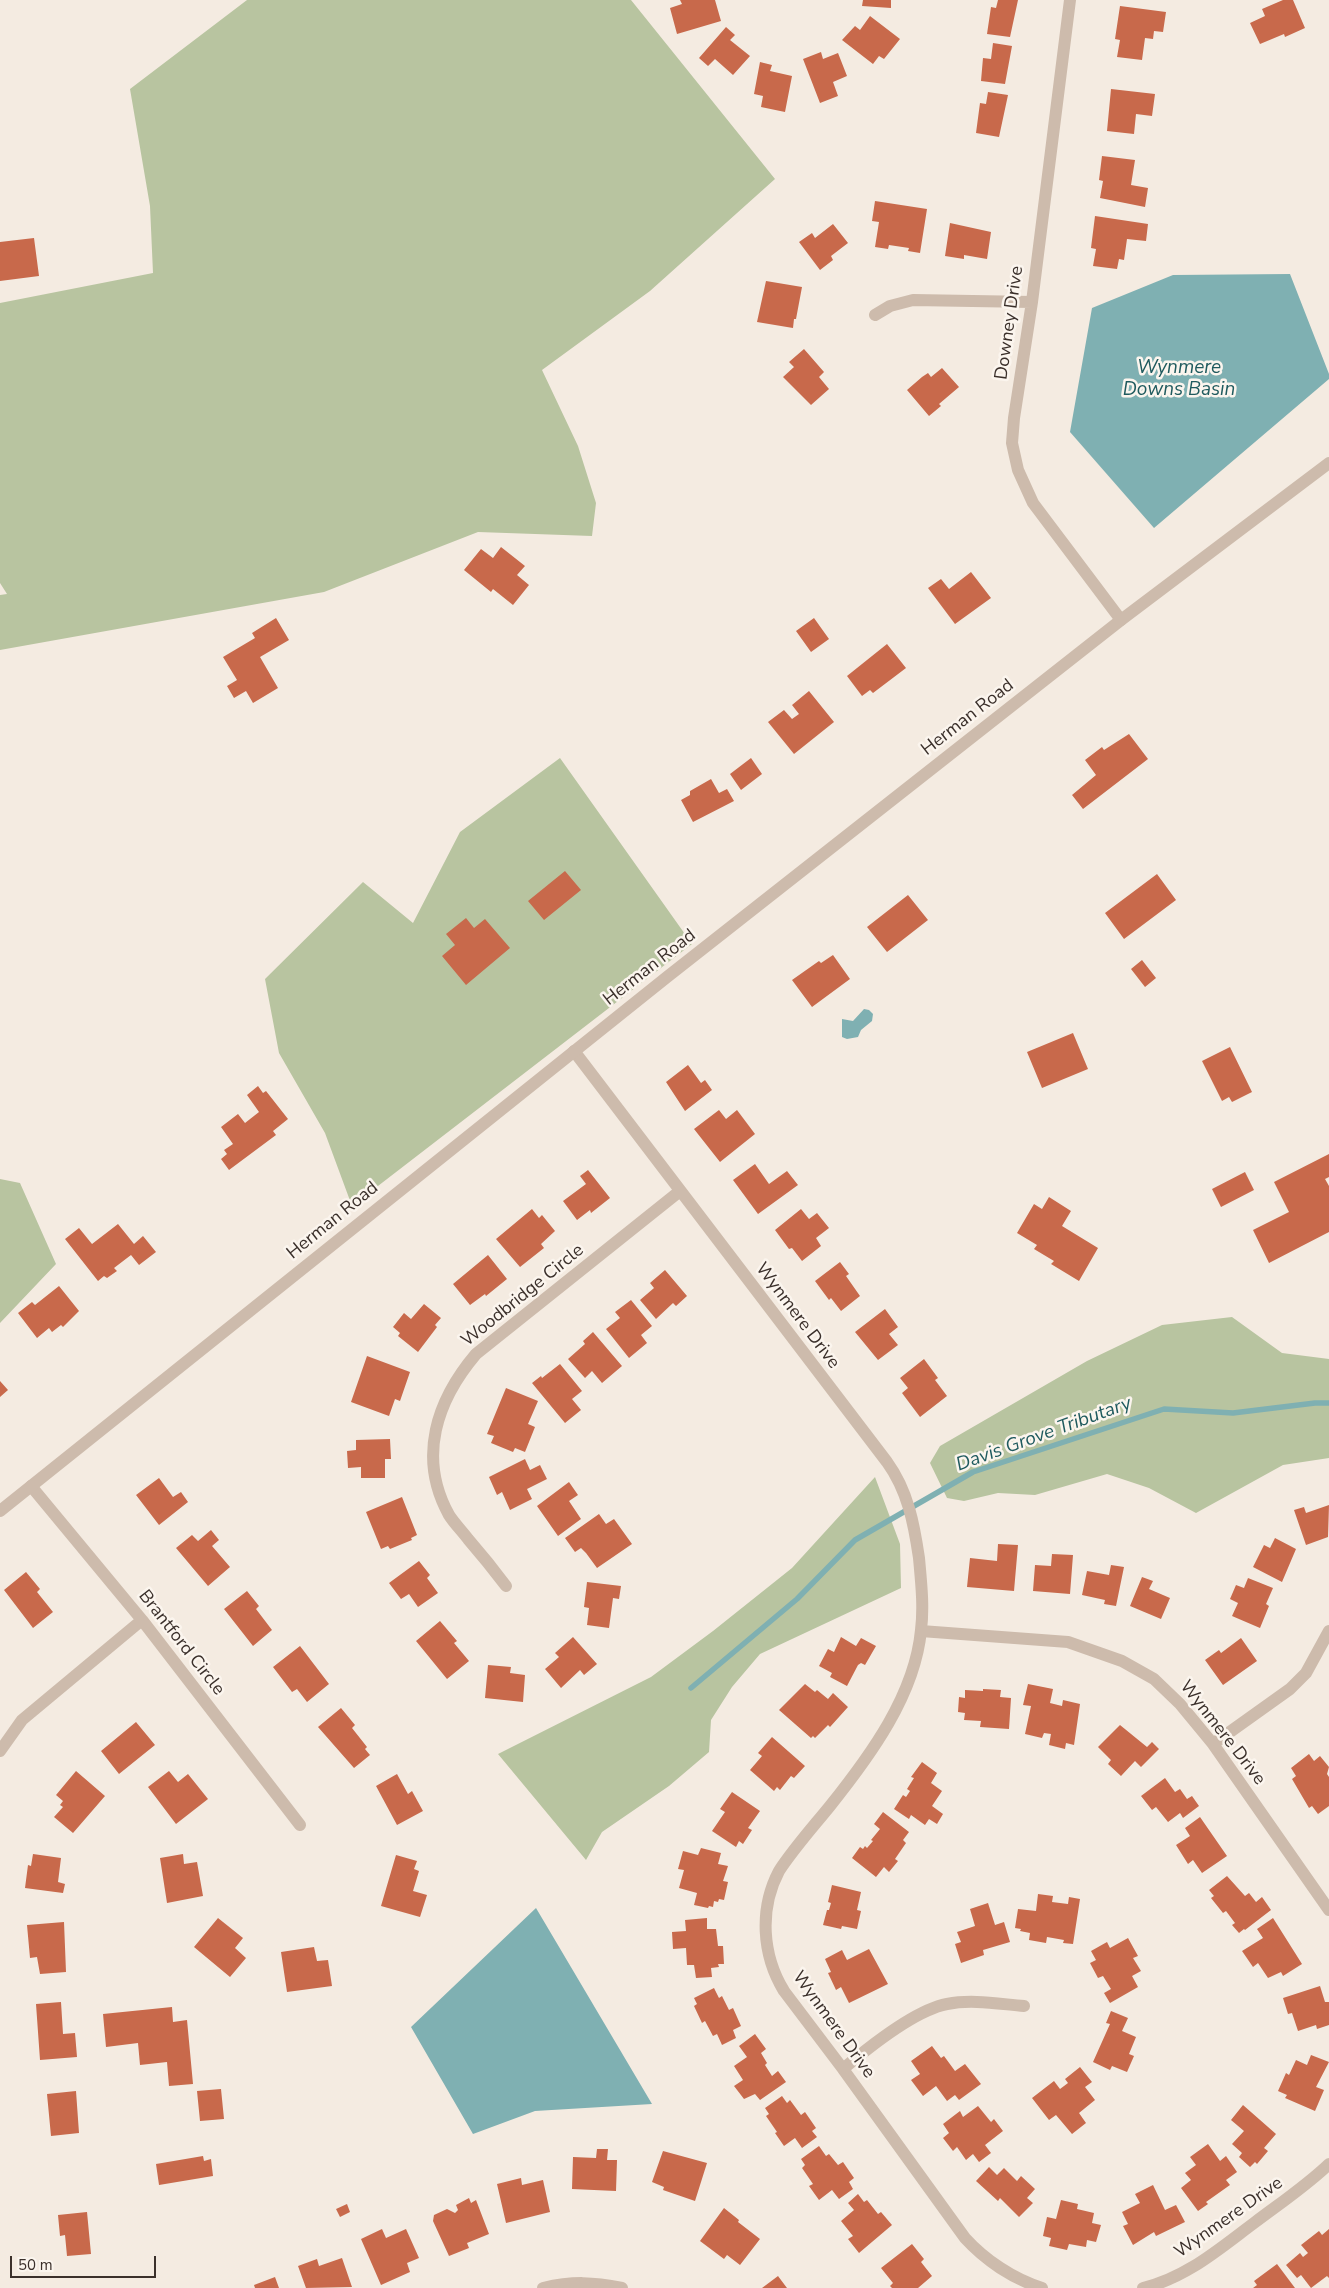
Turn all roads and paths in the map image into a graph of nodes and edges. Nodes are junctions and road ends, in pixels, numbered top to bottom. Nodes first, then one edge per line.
1 (1070, 0) edge
2 (1032, 302) junction
3 (875, 316) dead end
4 (1329, 463) edge
5 (1120, 620) junction
6 (574, 1050) junction
7 (680, 1191) junction
8 (32, 1486) junction
9 (0, 1511) edge
10 (506, 1586) dead end
11 (142, 1620) junction
12 (1329, 1630) edge
13 (921, 1631) junction
14 (1213, 1744) junction
15 (0, 1752) edge
16 (300, 1825) dead end
17 (1329, 1910) edge
18 (1024, 2006) dead end
19 (843, 2069) junction
20 (1329, 2164) edge
21 (544, 2288) edge
22 (622, 2288) edge
23 (1042, 2288) edge
24 (1143, 2288) edge

1 - 2 street, Downey Drive
2 - 3 street
2 - 5 street, Downey Drive
4 - 5 street, Herman Road
5 - 6 street, Herman Road
6 - 7 street, Wynmere Drive
6 - 8 street, Herman Road
7 - 10 street, Woodbridge Circle
7 - 13 street, Wynmere Drive
8 - 9 street, Herman Road
8 - 11 street, Brantford Circle
11 - 15 street
11 - 16 street, Brantford Circle
12 - 14 street
13 - 14 street, Wynmere Drive
13 - 19 street, Wynmere Drive
14 - 17 street, Wynmere Drive
18 - 19 street
19 - 23 street, Wynmere Drive
20 - 24 street, Wynmere Drive
21 - 22 street

